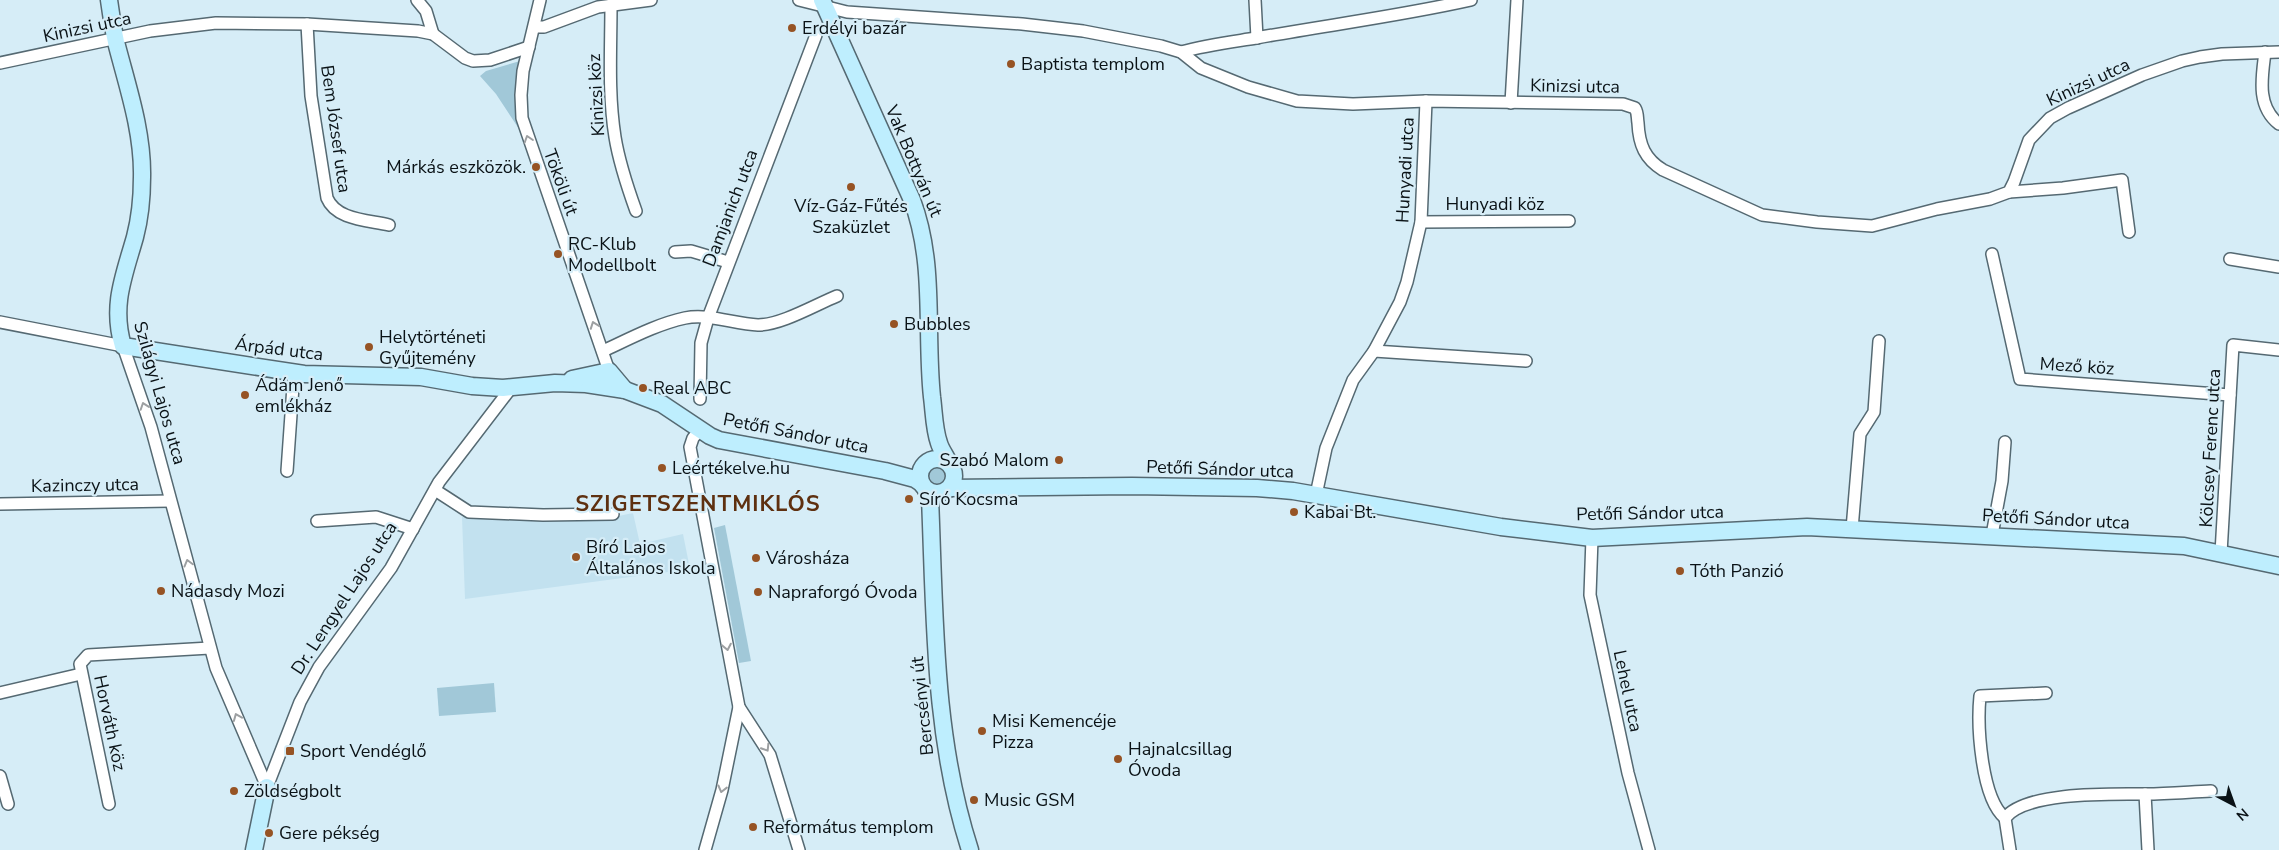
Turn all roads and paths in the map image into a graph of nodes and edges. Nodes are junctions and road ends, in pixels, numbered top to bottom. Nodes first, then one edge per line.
1 (109, 0) edge
2 (417, 0) edge
3 (540, 0) edge
4 (651, 0) edge
5 (799, 0) edge
6 (1255, 0) edge
7 (1471, 0) edge
8 (1518, 0) edge
9 (823, 3) edge
10 (611, 5) junction
11 (307, 24) junction
12 (535, 27) junction
13 (433, 34) junction
14 (816, 34) dead end
15 (1258, 38) junction
16 (116, 40) junction
17 (529, 47) junction
18 (1182, 52) junction
19 (2266, 52) junction
20 (2279, 52) edge
21 (0, 63) edge
22 (1426, 101) junction
23 (1511, 103) junction
24 (2279, 124) edge
25 (2009, 192) junction
26 (636, 211) dead end
27 (1569, 221) dead end
28 (1421, 222) junction
29 (389, 225) dead end
30 (2129, 232) dead end
31 (675, 252) dead end
32 (1992, 254) dead end
33 (2230, 259) dead end
34 (728, 262) junction
35 (2279, 267) edge
36 (837, 296) dead end
37 (708, 318) junction
38 (0, 322) edge
39 (1879, 341) dead end
40 (123, 346) junction
41 (2279, 350) edge
42 (603, 351) junction
43 (1374, 351) junction
44 (1526, 361) dead end
45 (609, 371) junction
46 (294, 372) junction
47 (930, 377) junction
48 (556, 384) junction
49 (510, 388) junction
50 (625, 390) junction
51 (2230, 395) junction
52 (700, 399) dead end
53 (700, 430) junction
54 (2005, 442) dead end
55 (952, 467) junction
56 (287, 471) dead end
57 (924, 476) junction
58 (993, 487) junction
59 (435, 490) junction
60 (948, 490) junction
61 (1316, 495) junction
62 (170, 501) junction
63 (0, 504) edge
64 (613, 514) dead end
65 (317, 522) dead end
66 (413, 530) junction
67 (1852, 530) junction
68 (1992, 535) junction
69 (1592, 538) junction
70 (2221, 553) junction
71 (933, 556) junction
72 (2279, 566) edge
73 (210, 648) junction
74 (81, 674) junction
75 (0, 693) edge
76 (2046, 693) dead end
77 (739, 707) junction
78 (278, 757) junction
79 (257, 762) junction
80 (0, 776) edge
81 (267, 786) junction
82 (2211, 791) dead end
83 (2145, 794) junction
84 (8, 804) dead end
85 (108, 804) dead end
86 (2005, 818) junction
87 (254, 850) edge
88 (705, 850) edge
89 (799, 850) edge
90 (970, 850) edge
91 (1649, 850) edge
92 (2010, 850) edge
93 (2148, 850) edge

1 - 16 street, Szilágyi Lajos utca
2 - 13 street
3 - 12 street, Tököli út
4 - 10 street
5 - 9 street, Kinizsi utca
6 - 15 street
7 - 15 street
8 - 23 street
9 - 18 street, Kinizsi utca
9 - 47 street, Vak Bottyán út
10 - 12 street
10 - 26 street, Kinizsi köz
11 - 13 street, Kinizsi utca
11 - 16 street, Kinizsi utca
11 - 29 street, Bem József utca
12 - 17 street, Tököli út
13 - 17 street
14 - 34 street, Damjanich utca
15 - 18 street
16 - 21 street, Kinizsi utca
16 - 40 street, Szilágyi Lajos utca
42 -> 17 street, Tököli út
18 - 22 street, Kinizsi utca
19 - 20 street, Kinizsi utca
19 - 24 street
19 - 25 street, Kinizsi utca
22 - 23 street, Kinizsi utca
22 - 28 street, Hunyadi utca
23 - 25 street, Kinizsi utca
25 - 30 street
27 - 28 street, Hunyadi köz
28 - 43 street, Hunyadi utca
31 - 34 street
32 - 51 street, Mező köz
33 - 35 street
34 - 37 street, Damjanich utca
36 - 37 street
37 - 42 street
37 - 52 street, Damjanich utca
38 - 40 street, Árpád utca
39 - 67 street
40 - 46 street, Árpád utca
62 -> 40 street, Szilágyi Lajos utca
41 - 51 street, Kölcsey Ferenc utca
42 - 45 street, Tököli út
43 - 44 street
43 - 61 street, Hunyadi utca
45 - 48 street, Árpád utca
45 - 50 street
46 - 49 street, Árpád utca
46 - 56 street
47 - 55 street, Vak Bottyán út
47 - 57 street, Vak Bottyán út
48 - 49 street, Árpád utca
48 - 50 street, Árpád utca
49 - 59 street, Dr. Lengyel Lajos utca
50 - 53 street, Árpád utca
51 - 70 street, Kölcsey Ferenc utca
53 - 57 street, Petőfi Sándor utca
53 -> 77 street
54 - 68 street
55 - 57 street
55 - 58 street, Petőfi Sándor utca
55 - 60 street
57 - 60 street
57 - 71 street, Bercsényi út
58 - 60 street, Petőfi Sándor utca
58 - 61 street, Petőfi Sándor utca
59 - 64 street
59 - 66 street, Dr. Lengyel Lajos utca
60 - 71 street, Bercsényi út
61 - 69 street, Petőfi Sándor utca
62 - 63 street, Kazinczy utca
73 -> 62 street, Szilágyi Lajos utca
65 - 66 street
66 - 78 street, Dr. Lengyel Lajos utca
67 - 68 street, Petőfi Sándor utca
67 - 69 street, Petőfi Sándor utca
68 - 70 street, Petőfi Sándor utca
69 - 91 street, Lehel utca
70 - 72 street, Petőfi Sándor utca
71 - 90 street, Bercsényi út
73 - 74 street, Horváth köz
79 -> 73 street, Szilágyi Lajos utca
74 - 75 street
74 - 85 street, Horváth köz
76 - 86 street
77 -> 88 street
77 -> 89 street
78 - 79 street
78 - 81 street, Dr. Lengyel Lajos utca
79 - 81 street, Szilágyi Lajos utca
80 - 84 street
81 - 87 street, Dr. Lengyel Lajos utca
82 - 83 street
83 - 86 street
83 - 93 street
86 - 92 street

